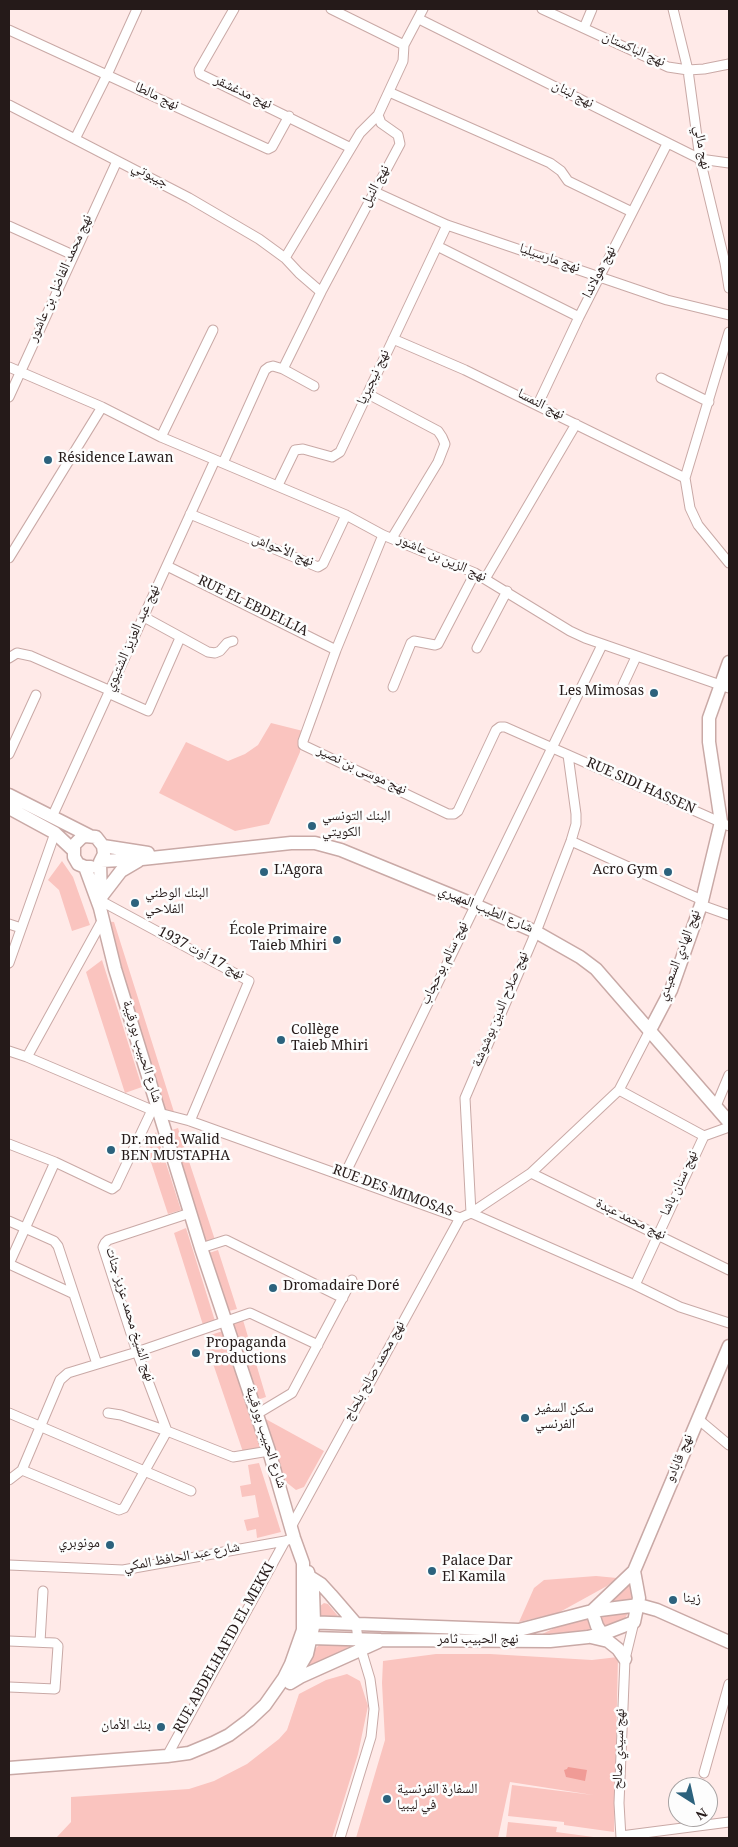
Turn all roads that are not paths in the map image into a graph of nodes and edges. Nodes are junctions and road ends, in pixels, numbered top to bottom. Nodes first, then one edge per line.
1 (137, 9) edge
2 (234, 9) edge
3 (331, 9) edge
4 (423, 9) edge
5 (542, 9) edge
6 (592, 9) edge
7 (673, 9) edge
8 (419, 18) junction
9 (584, 28) junction
10 (9, 30) edge
11 (404, 45) junction
12 (729, 64) edge
13 (688, 70) junction
14 (107, 75) junction
15 (389, 92) junction
16 (9, 105) edge
17 (378, 115) junction
18 (289, 116) junction
19 (75, 139) junction
20 (667, 144) junction
21 (351, 148) junction
22 (700, 159) junction
23 (117, 160) junction
24 (729, 163) edge
25 (374, 192) junction
26 (632, 212) junction
27 (447, 225) junction
28 (9, 226) edge
29 (437, 246) junction
30 (72, 255) junction
31 (285, 258) junction
32 (600, 278) junction
33 (729, 288) edge
34 (321, 292) junction
35 (729, 315) edge
36 (579, 317) junction
37 (213, 330) dead end
38 (729, 332) edge
39 (393, 339) junction
40 (9, 367) edge
41 (283, 370) junction
42 (20, 372) junction
43 (661, 378) dead end
44 (314, 386) dead end
45 (368, 394) junction
46 (9, 397) edge
47 (709, 402) junction
48 (538, 404) junction
49 (102, 407) junction
50 (576, 424) junction
51 (161, 437) junction
52 (219, 462) junction
53 (685, 478) junction
54 (278, 485) junction
55 (190, 514) junction
56 (346, 515) junction
57 (382, 535) junction
58 (392, 538) junction
59 (9, 558) edge
60 (729, 563) edge
61 (167, 566) junction
62 (475, 573) junction
63 (485, 579) junction
64 (507, 591) junction
65 (144, 617) junction
66 (180, 638) junction
67 (233, 641) dead end
68 (602, 645) junction
69 (477, 648) dead end
70 (336, 650) junction
71 (636, 656) junction
72 (9, 658) edge
73 (729, 662) edge
74 (623, 685) dead end
75 (725, 686) edge
76 (393, 687) dead end
77 (111, 692) junction
78 (36, 695) dead end
79 (552, 748) junction
80 (9, 754) edge
81 (568, 755) junction
82 (9, 795) edge
83 (9, 808) edge
84 (52, 817) junction
85 (725, 824) edge
86 (56, 833) junction
87 (90, 836) junction
88 (571, 841) junction
89 (103, 846) junction
90 (73, 850) junction
91 (171, 856) junction
92 (142, 859) junction
93 (101, 861) junction
94 (85, 867) junction
95 (100, 902) junction
96 (701, 902) junction
97 (474, 905) junction
98 (729, 915) edge
99 (102, 921) junction
100 (9, 924) edge
101 (21, 928) junction
102 (536, 932) junction
103 (9, 963) edge
104 (650, 1030) junction
105 (9, 1051) edge
106 (27, 1058) junction
107 (729, 1075) edge
108 (618, 1090) junction
109 (716, 1106) junction
110 (155, 1111) junction
111 (190, 1121) junction
112 (729, 1122) edge
113 (729, 1127) edge
114 (704, 1136) junction
115 (9, 1144) edge
116 (55, 1162) junction
117 (531, 1173) junction
118 (344, 1176) junction
119 (190, 1213) junction
120 (471, 1213) junction
121 (460, 1218) junction
122 (9, 1221) edge
123 (25, 1228) junction
124 (657, 1234) junction
125 (202, 1248) junction
126 (9, 1264) edge
127 (729, 1270) edge
128 (352, 1280) dead end
129 (635, 1285) junction
130 (74, 1294) junction
131 (343, 1298) junction
132 (226, 1321) junction
133 (729, 1323) edge
134 (318, 1345) junction
135 (729, 1349) edge
136 (137, 1352) junction
137 (97, 1364) junction
138 (9, 1413) edge
139 (108, 1413) dead end
140 (257, 1414) junction
141 (698, 1419) junction
142 (41, 1425) junction
143 (167, 1430) junction
144 (729, 1445) edge
145 (269, 1451) junction
146 (22, 1470) junction
147 (144, 1470) junction
148 (9, 1480) edge
149 (192, 1491) dead end
150 (290, 1535) junction
151 (303, 1563) junction
152 (9, 1565) edge
153 (634, 1571) junction
154 (310, 1577) junction
155 (43, 1592) dead end
156 (639, 1605) junction
157 (592, 1611) junction
158 (666, 1614) junction
159 (309, 1622) junction
160 (634, 1622) junction
161 (356, 1624) junction
162 (602, 1634) junction
163 (588, 1636) junction
164 (306, 1637) junction
165 (9, 1641) edge
166 (40, 1642) junction
167 (729, 1642) edge
168 (360, 1644) junction
169 (624, 1659) junction
170 (9, 1687) edge
171 (729, 1687) edge
172 (282, 1688) junction
173 (265, 1705) junction
174 (167, 1756) junction
175 (9, 1768) edge
176 (704, 1773) dead end
177 (729, 1822) edge
178 (621, 1837) edge
179 (340, 1838) edge

1 - 14 street
2 - 18 street, نهج مدغشقر
3 - 11 street
4 - 8 street
5 - 9 street, نهج الباكستان
6 - 9 street
7 - 13 street, نهج مالي
8 - 11 street
8 - 20 street, نهج لبنان
9 - 13 street, نهج الباكستان
10 - 14 street, نهج مالطا
11 - 15 street
12 - 13 street, نهج الباكستان
13 - 22 street, نهج مالي
14 - 18 street, نهج مالطا
14 - 19 street
15 - 17 street
15 - 26 street
16 - 19 street, جيبوتي
17 - 21 street
17 - 25 street, نهج النيل
18 - 21 street, نهج مدغشقر
19 - 23 street, جيبوتي
20 - 22 street, نهج لبنان
20 - 26 street, نهج هولاندا
21 - 31 street
22 - 24 street, نهج لبنان
22 - 33 street, نهج مالي
23 - 30 street, نهج محمد الفاضل بن عاشور
23 - 31 street, جيبوتي
25 - 27 street, نهج مارسيليا
25 - 34 street, نهج النيل
26 - 32 street, نهج هولاندا
27 - 29 street, نهج نيجيريا
27 - 32 street, نهج مارسيليا
28 - 30 street
29 - 36 street
29 - 39 street, نهج نيجيريا
30 - 42 street, نهج محمد الفاضل بن عاشور
31 - 34 street, جيبوتي
32 - 35 street, نهج مارسيليا
32 - 36 street, نهج هولاندا
34 - 41 street, نهج النيل
36 - 48 street, نهج هولاندا
37 - 51 street
38 - 47 street
39 - 45 street, نهج نيجيريا
39 - 48 street, نهج النمسا
40 - 42 street, نهج الزين بن عاشور
41 - 44 street
41 - 52 street
42 - 46 street, نهج محمد الفاضل بن عاشور
42 - 49 street, نهج الزين بن عاشور
43 - 47 street
45 - 54 street, نهج نيجيريا
45 - 58 street
47 - 53 street
48 - 50 street, نهج النمسا
49 - 51 street, نهج الزين بن عاشور
49 - 59 street
50 - 53 street, نهج النمسا
50 - 63 street
51 - 52 street, نهج الزين بن عاشور
52 - 54 street, نهج الزين بن عاشور
52 - 55 street, نهج عبد العزيز الشتيوي
53 - 60 street
54 - 56 street, نهج الزين بن عاشور
55 - 56 street, نهج الأحواش
55 - 61 street, نهج عبد العزيز الشتيوي
56 - 57 street, نهج الزين بن عاشور
57 - 58 street, نهج الزين بن عاشور
57 - 70 street, نهج موسى بن نصير
58 - 62 street, نهج الزين بن عاشور
61 - 65 street, نهج عبد العزيز الشتيوي
61 - 70 street, RUE EL EBDELLIA
62 - 63 street, نهج الزين بن عاشور
62 - 76 street
63 - 64 street, نهج الزين بن عاشور
64 - 68 street, نهج الزين بن عاشور
64 - 69 street
65 - 66 street
65 - 77 street, نهج عبد العزيز الشتيوي
66 - 67 street
66 - 77 street
68 - 71 street, نهج الزين بن عاشور
68 - 79 street, نهج سالم بوحجاب
70 - 79 street, نهج موسى بن نصير
71 - 74 street
71 - 75 street, نهج الزين بن عاشور
72 - 77 street
73 - 75 main road, نهج الهادي السعيدي
75 - 85 main road, نهج الهادي السعيدي
77 - 84 street, نهج عبد العزيز الشتيوي
78 - 80 street
79 - 81 street, RUE SIDI HASSEN
79 - 97 street, نهج سالم بوحجاب
81 - 85 street, RUE SIDI HASSEN
81 - 88 street, نهج صلاح الدين بوشوشة
82 - 84 main road
83 - 86 main road
84 - 87 main road
85 - 96 main road, نهج الهادي السعيدي
86 - 90 main road
86 - 101 street
87 - 89 main road
87 - 90 main road
88 - 96 street
88 - 102 street, نهج صلاح الدين بوشوشة
89 - 91 main road, شارع الطيب المهيري
89 - 93 main road
90 - 94 main road
91 - 92 main road, شارع الطيب المهيري
91 - 97 main road, شارع الطيب المهيري
92 - 93 main road, شارع الطيب المهيري
92 - 95 main road
93 - 94 main road
93 - 95 main road
94 - 95 main road
95 - 99 main road, شارع الحبيب بورقيبة
95 - 111 street, نهج 17 أوت 1937
96 - 98 street
96 - 104 main road, نهج الهادي السعيدي
97 - 102 main road, شارع الطيب المهيري
97 - 118 street, نهج سالم بوحجاب
99 - 106 street
99 - 110 main road, شارع الحبيب بورقيبة
100 - 101 street
101 - 103 street
102 - 104 main road, شارع الطيب المهيري
102 - 120 street, نهج صلاح الدين بوشوشة
104 - 108 street, نهج الهادي السعيدي
104 - 109 main road, شارع الطيب المهيري
105 - 106 street, RUE DES MIMOSAS
106 - 110 street, RUE DES MIMOSAS
107 - 109 street
108 - 114 street
108 - 117 street, نهج الهادي السعيدي
109 - 112 main road, شارع الطيب المهيري
110 - 111 street, RUE DES MIMOSAS
110 - 116 street
110 - 119 main road, شارع الحبيب بورقيبة
111 - 118 street, RUE DES MIMOSAS
113 - 114 street, نهج سنان باشا
114 - 124 street, نهج سنان باشا
115 - 116 street
116 - 123 street
117 - 120 street, نهج الهادي السعيدي
117 - 124 street, نهج محمد عبدة
118 - 121 street, RUE DES MIMOSAS
119 - 125 main road, شارع الحبيب بورقيبة
119 - 136 street, نهج الشيخ محمد عزيز جنات
120 - 121 street, RUE DES MIMOSAS
120 - 129 street, RUE DES MIMOSAS
121 - 150 street, نهج محمد صالح بلحاج
122 - 123 street
123 - 126 street
123 - 130 street
124 - 127 street, نهج محمد عبدة
124 - 129 street, نهج سنان باشا
125 - 131 street
125 - 132 main road, شارع الحبيب بورقيبة
126 - 130 street
128 - 131 street
129 - 133 street, RUE DES MIMOSAS
130 - 137 street
131 - 134 street
132 - 134 street
132 - 136 street
132 - 140 main road, شارع الحبيب بورقيبة
134 - 140 street
135 - 141 main road, نهج قابادو
136 - 137 street
136 - 143 street, نهج الشيخ محمد عزيز جنات
137 - 142 street
138 - 142 street
139 - 143 street
140 - 145 main road, شارع الحبيب بورقيبة
141 - 144 street
141 - 153 main road, نهج قابادو
142 - 146 street
142 - 147 street
143 - 145 street
143 - 147 street
145 - 150 main road, شارع الحبيب بورقيبة
146 - 147 street
146 - 148 street
147 - 149 street
150 - 151 main road, شارع الحبيب بورقيبة
150 - 152 street, شارع عبد الحافظ المكي
150 - 174 street, RUE ABDELHAFID EL MEKKI
151 - 154 main road
151 - 159 main road, شارع الحبيب بورقيبة
153 - 156 main road
153 - 157 main road
154 - 159 main road
154 - 161 main road
155 - 166 street
156 - 157 main road
156 - 158 main road
156 - 160 main road
157 - 161 main road
157 - 162 main road
158 - 160 main road, نهج الحبيب ثامر
158 - 167 main road
159 - 161 main road
159 - 164 main road, شارع الحبيب بورقيبة
160 - 162 main road, نهج الحبيب ثامر
160 - 169 street, نهج سيدي صالح
161 - 168 street
162 - 163 main road, نهج الحبيب ثامر
163 - 168 main road, نهج الحبيب ثامر
163 - 169 main road
164 - 168 main road
164 - 172 main road
164 - 173 main road, شارع الحبيب بورقيبة
165 - 166 street
166 - 170 street
168 - 172 main road
168 - 179 street
169 - 178 street, نهج سيدي صالح
171 - 176 street
172 - 173 main road
173 - 174 main road, شارع الحبيب بورقيبة
174 - 175 main road, شارع الحبيب بورقيبة
177 - 178 street

